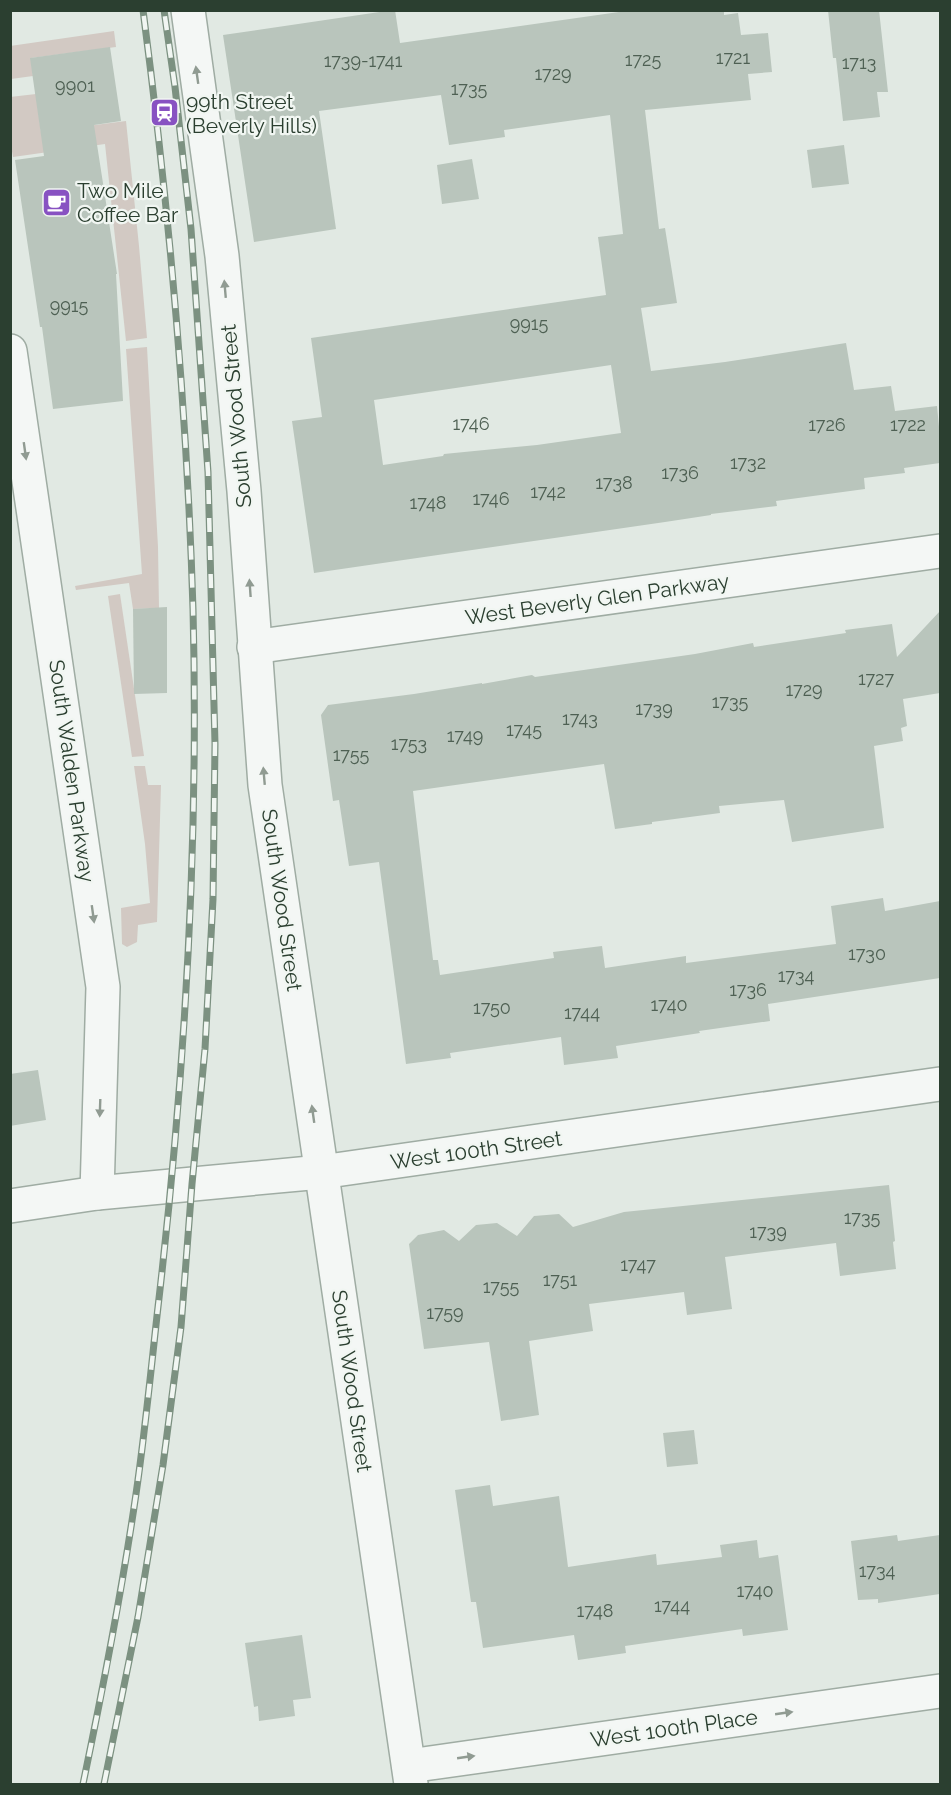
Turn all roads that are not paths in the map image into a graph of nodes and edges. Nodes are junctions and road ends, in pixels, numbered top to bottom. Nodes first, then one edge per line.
1 (188, 10) edge
2 (10, 351) edge
3 (940, 551) edge
4 (254, 647) junction
5 (940, 1084) edge
6 (321, 1172) junction
7 (97, 1193) junction
8 (10, 1206) edge
9 (940, 1691) edge
10 (410, 1775) edge

4 -> 1 street, South Wood Street
2 -> 7 street, South Walden Parkway
3 - 4 street, West Beverly Glen Parkway
6 -> 4 street, South Wood Street
5 - 6 street, West 100th Street
6 - 7 street, West 100th Street
6 - 10 street, South Wood Street
7 - 8 street, West 100th Street
10 -> 9 street, West 100th Place

